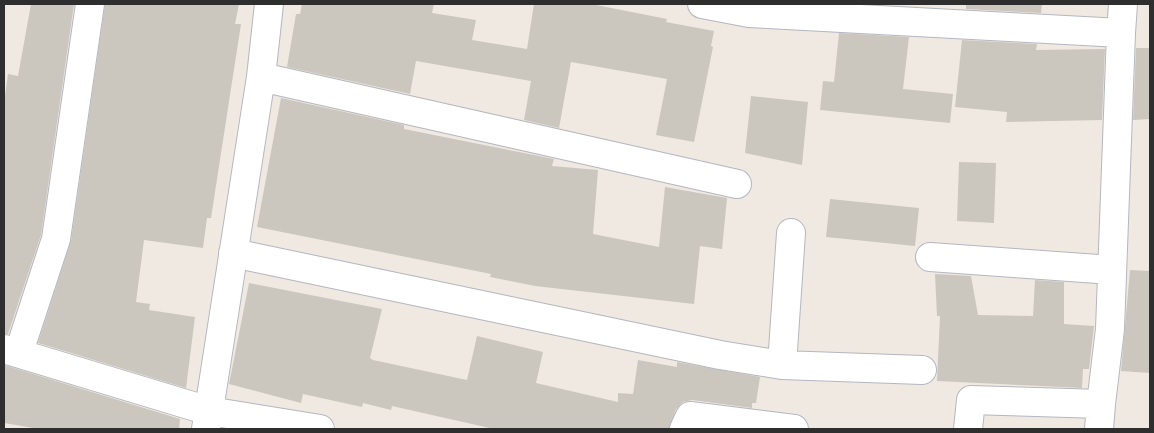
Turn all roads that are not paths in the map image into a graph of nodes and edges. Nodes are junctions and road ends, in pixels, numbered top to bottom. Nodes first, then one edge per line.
1 (90, 4) edge
2 (270, 4) edge
3 (702, 4) edge
4 (1123, 4) edge
5 (1120, 33) junction
6 (261, 77) junction
7 (737, 184) dead end
8 (791, 233) dead end
9 (233, 253) junction
10 (930, 257) dead end
11 (1112, 270) junction
12 (12, 351) edge
13 (782, 365) junction
14 (922, 370) dead end
15 (1100, 417) edge
16 (207, 420) edge
17 (320, 429) edge
18 (684, 429) edge
19 (794, 429) edge
20 (968, 429) edge

1 - 12 street
2 - 6 street
3 - 5 street
4 - 5 street
5 - 11 street
6 - 7 street
6 - 9 street
8 - 13 street
9 - 13 street
9 - 16 street
10 - 11 street
11 - 15 street
12 - 16 street
13 - 14 street
15 - 20 street
16 - 17 street
18 - 19 street

